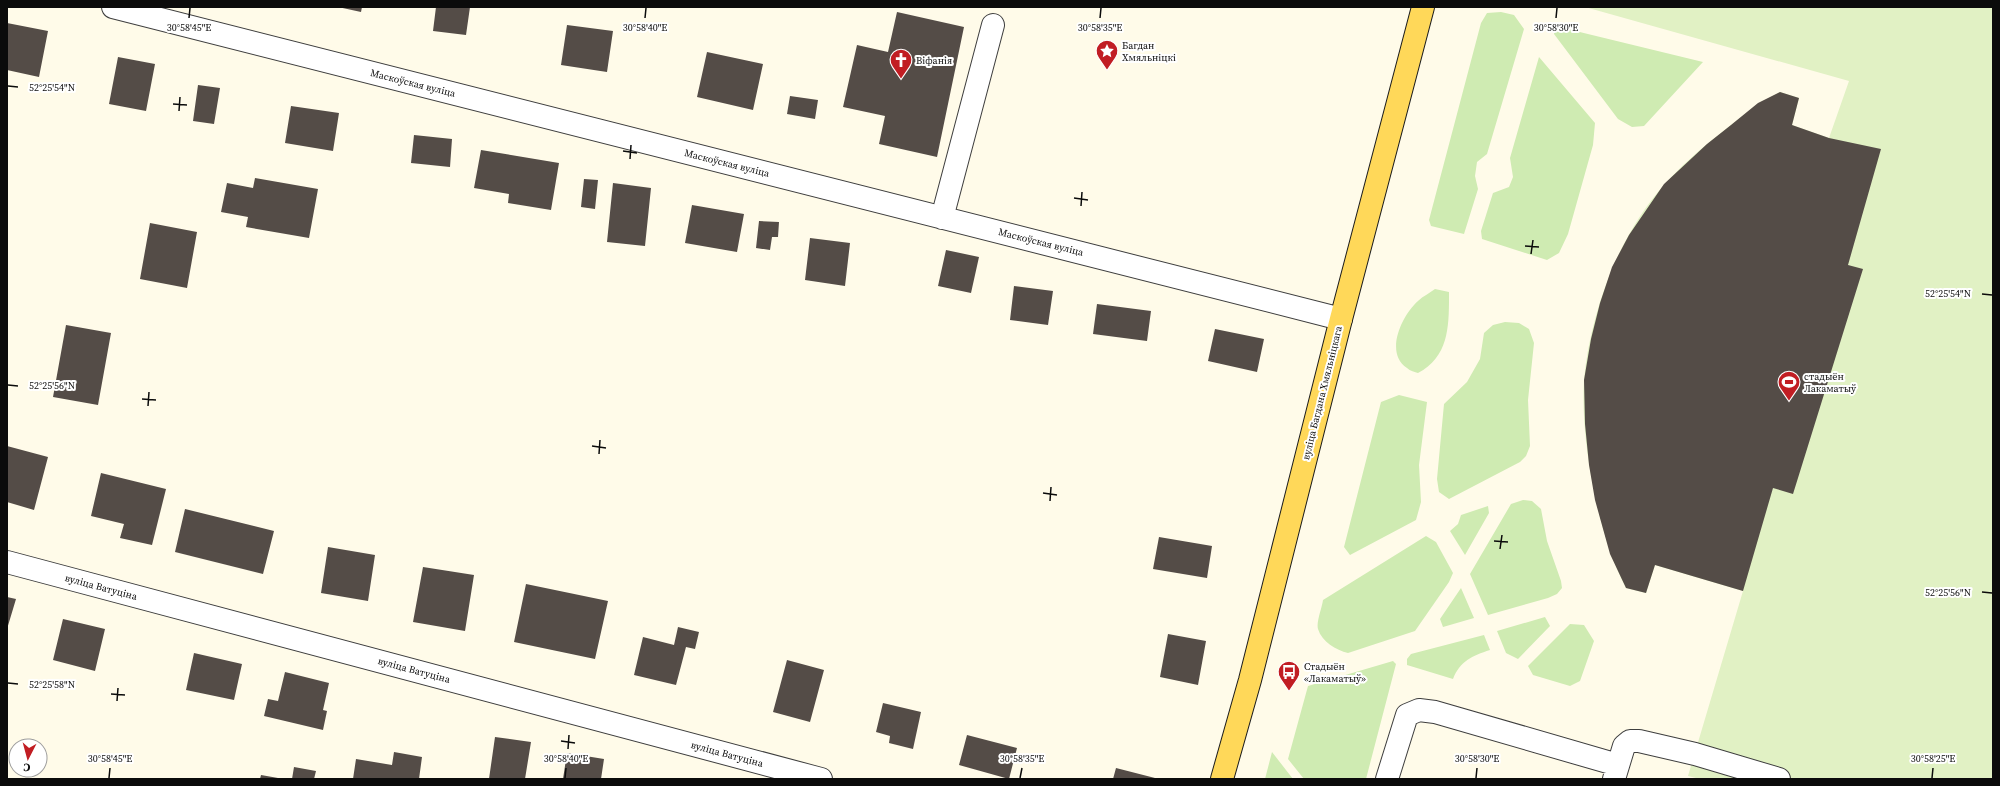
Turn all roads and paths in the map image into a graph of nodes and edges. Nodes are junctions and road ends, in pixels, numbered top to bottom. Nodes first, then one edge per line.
1 (113, 7) edge
2 (1423, 7) edge
3 (993, 25) dead end
4 (942, 218) junction
5 (1341, 319) junction
6 (7, 562) edge
7 (1616, 772) edge
8 (821, 779) edge
9 (1222, 779) edge
10 (1387, 779) edge
11 (1778, 779) edge

1 - 4 street, Маскоўская вуліца
2 - 5 main road, вуліца Багдана Хмяльніцкага
3 - 4 street
4 - 5 street, Маскоўская вуліца
5 - 9 main road, вуліца Багдана Хмяльніцкага
6 - 8 street, вуліца Ватуціна
7 - 10 street
7 - 11 street

